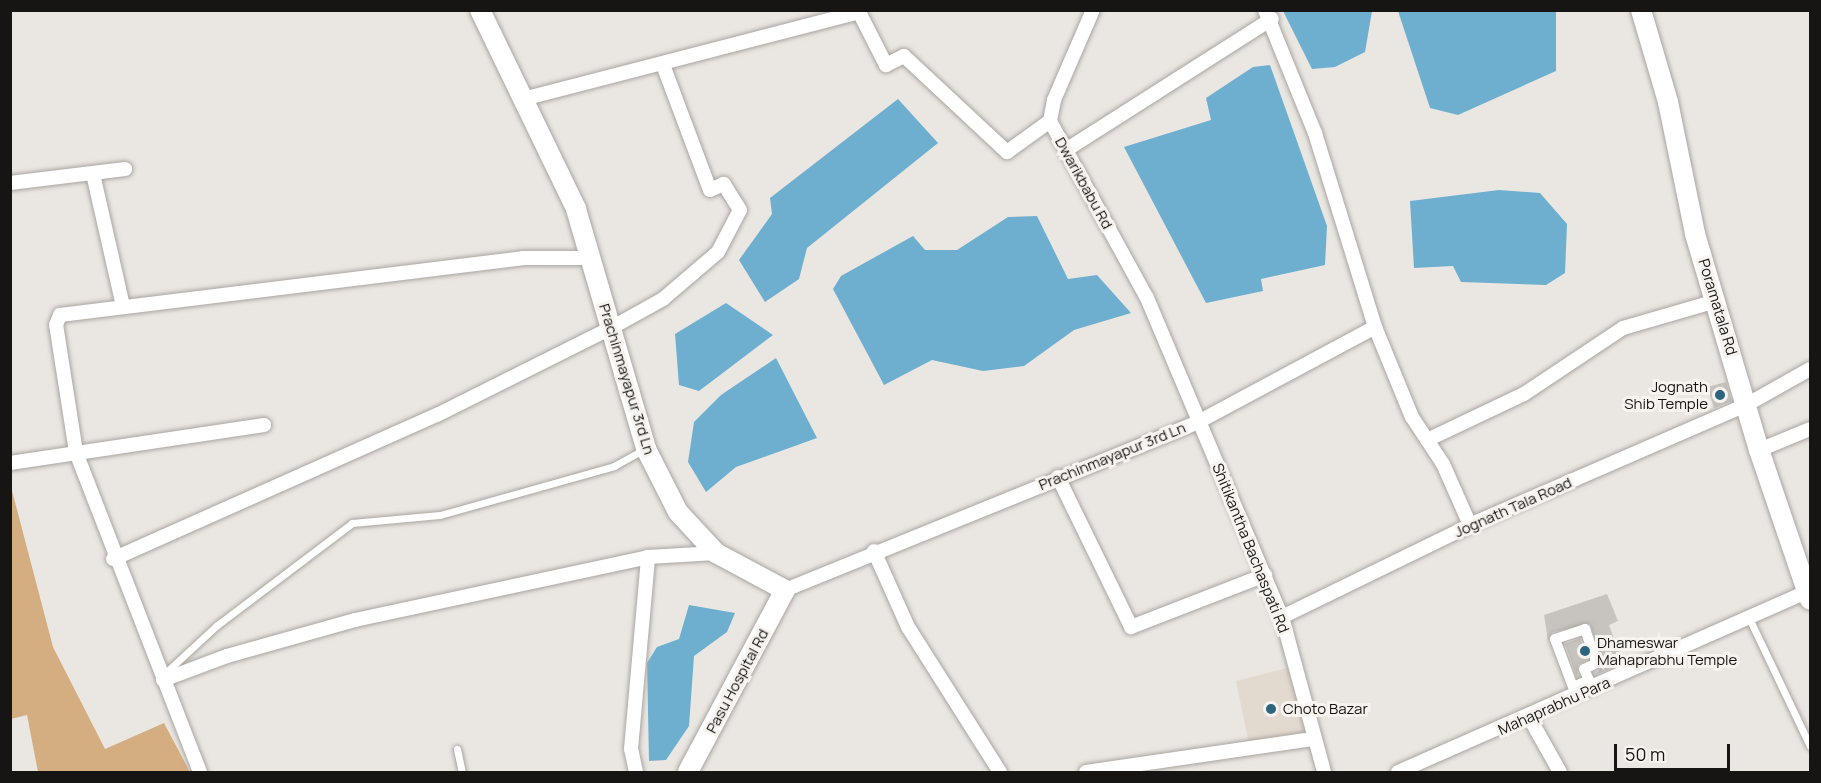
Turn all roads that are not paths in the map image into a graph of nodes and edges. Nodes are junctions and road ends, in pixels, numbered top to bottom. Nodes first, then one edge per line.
1 (480, 10) edge
2 (1093, 10) edge
3 (1641, 10) edge
4 (859, 11) edge
5 (1269, 15) edge
6 (663, 65) junction
7 (523, 99) junction
8 (1050, 121) junction
9 (1066, 150) junction
10 (125, 169) dead end
11 (93, 174) junction
12 (10, 183) edge
13 (590, 258) junction
14 (1716, 301) junction
15 (123, 306) junction
16 (1375, 327) junction
17 (610, 328) junction
18 (1810, 369) edge
19 (1748, 404) junction
20 (264, 425) dead end
21 (1201, 426) junction
22 (1810, 429) edge
23 (1428, 440) junction
24 (646, 449) junction
25 (1759, 450) junction
26 (76, 452) junction
27 (10, 464) edge
28 (1058, 477) junction
29 (1470, 525) junction
30 (874, 551) junction
31 (716, 553) junction
32 (648, 557) junction
33 (113, 558) junction
34 (1265, 575) junction
35 (785, 590) junction
36 (1809, 596) edge
37 (1282, 616) junction
38 (1748, 616) junction
39 (162, 678) junction
40 (1591, 685) junction
41 (1529, 717) junction
42 (1311, 739) junction
43 (1810, 746) edge
44 (457, 749) dead end
45 (200, 772) edge
46 (462, 772) edge
47 (636, 772) edge
48 (688, 772) edge
49 (1000, 772) edge
50 (1086, 772) edge
51 (1324, 772) edge
52 (1398, 772) edge
53 (1560, 772) edge

1 - 7 main road, Prachinmayapur 3rd Ln
2 - 8 street
3 - 14 main road, Poramatala Rd
4 - 6 street
4 - 8 street, Dwarikbabu Rd
5 - 9 street
5 - 16 street
6 - 7 street
6 - 17 street
7 - 13 main road, Prachinmayapur 3rd Ln
8 - 9 street, Dwarikbabu Rd
9 - 21 street, Dwarikbabu Rd
10 - 11 street
11 - 12 street
11 - 15 street
13 - 15 street
13 - 17 main road, Prachinmayapur 3rd Ln
14 - 19 main road, Poramatala Rd
14 - 23 street
15 - 26 street
16 - 21 street, Prachinmayapur 3rd Ln
16 - 23 street
17 - 24 main road, Prachinmayapur 3rd Ln
17 - 33 street
18 - 19 street, Jognath Tala Road
19 - 25 main road, Poramatala Rd
19 - 29 street, Jognath Tala Road
20 - 26 street
21 - 28 street, Prachinmayapur 3rd Ln
21 - 34 street, Shitikantha Bachaspati Rd
22 - 25 street
23 - 29 street
24 - 31 main road, Prachinmayapur 3rd Ln
24 - 39 lane
25 - 36 main road, Poramatala Rd
26 - 27 street
26 - 33 street
28 - 30 street, Prachinmayapur 3rd Ln
28 - 34 street
29 - 37 street, Jognath Tala Road
30 - 35 street, Prachinmayapur 3rd Ln
30 - 49 street
31 - 32 street
31 - 35 main road, Prachinmayapur 3rd Ln
32 - 39 street
32 - 47 street
33 - 39 street
34 - 37 street, Shitikantha Bachaspati Rd
35 - 48 main road, Pasu Hospital Rd
36 - 38 street, Mahaprabhu Para
37 - 42 street, Shitikantha Bachaspati Rd
38 - 40 street, Mahaprabhu Para
38 - 43 lane
39 - 45 street
40 - 40 street
40 - 41 street, Mahaprabhu Para
41 - 52 street, Mahaprabhu Para
41 - 53 street
42 - 50 street
42 - 51 street, Shitikantha Bachaspati Rd
44 - 46 lane

